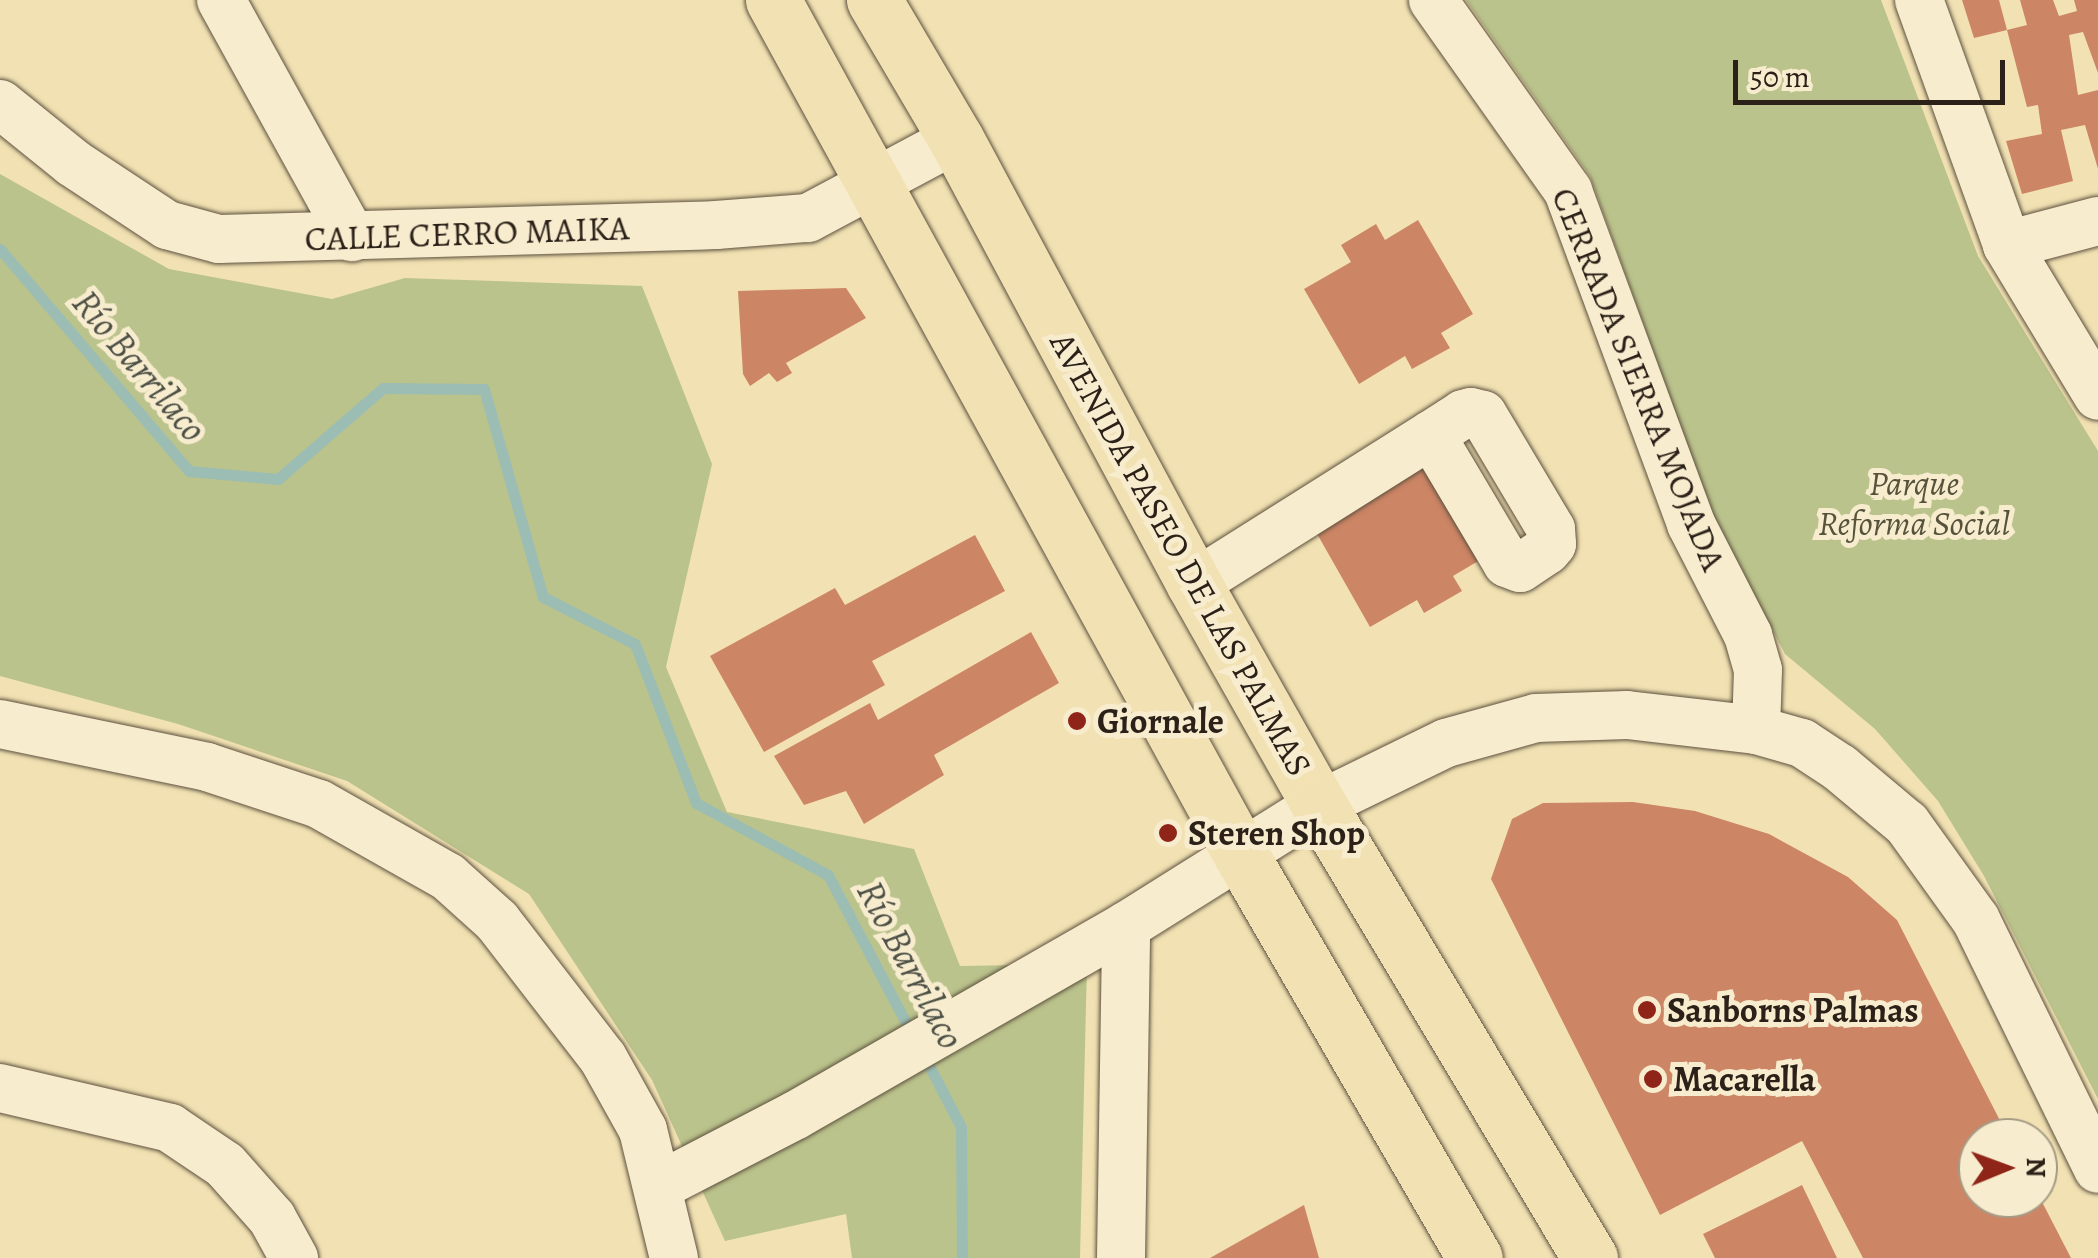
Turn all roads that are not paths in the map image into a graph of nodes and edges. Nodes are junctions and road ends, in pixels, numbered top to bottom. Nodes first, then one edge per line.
1 (221, 0) edge
2 (773, 0) edge
3 (874, 0) edge
4 (1433, 0) edge
5 (1919, 0) edge
6 (0, 104) edge
7 (956, 139) junction
8 (876, 186) junction
9 (2098, 221) edge
10 (352, 237) junction
11 (2007, 245) junction
12 (2098, 396) edge
13 (1430, 435) dead end
14 (1194, 584) junction
15 (0, 724) edge
16 (1756, 730) junction
17 (1319, 805) junction
18 (1240, 852) junction
19 (1126, 926) junction
20 (0, 1088) edge
21 (2098, 1169) edge
22 (658, 1186) junction
23 (294, 1258) edge
24 (674, 1258) edge
25 (1121, 1258) edge
26 (1475, 1258) edge
27 (1590, 1258) edge

1 - 10 street
2 - 8 main road
3 - 7 main road, AVENIDA PASEO DE LAS PALMAS
4 - 16 street, CERRADA SIERRA MOJADA
5 - 11 street
6 - 10 street, CALLE CERRO MAIKA
7 - 8 street, CALLE CERRO MAIKA
7 - 14 main road, AVENIDA PASEO DE LAS PALMAS
8 - 10 street, CALLE CERRO MAIKA
8 - 18 main road
9 - 11 street
11 - 12 street
13 - 14 street
14 - 17 main road, AVENIDA PASEO DE LAS PALMAS
15 - 22 street
16 - 17 street
16 - 21 street
17 - 18 street
17 - 27 main road, AVENIDA PASEO DE LAS PALMAS
18 - 19 street
18 - 26 main road
19 - 22 street
19 - 25 street
20 - 23 street
22 - 24 street

